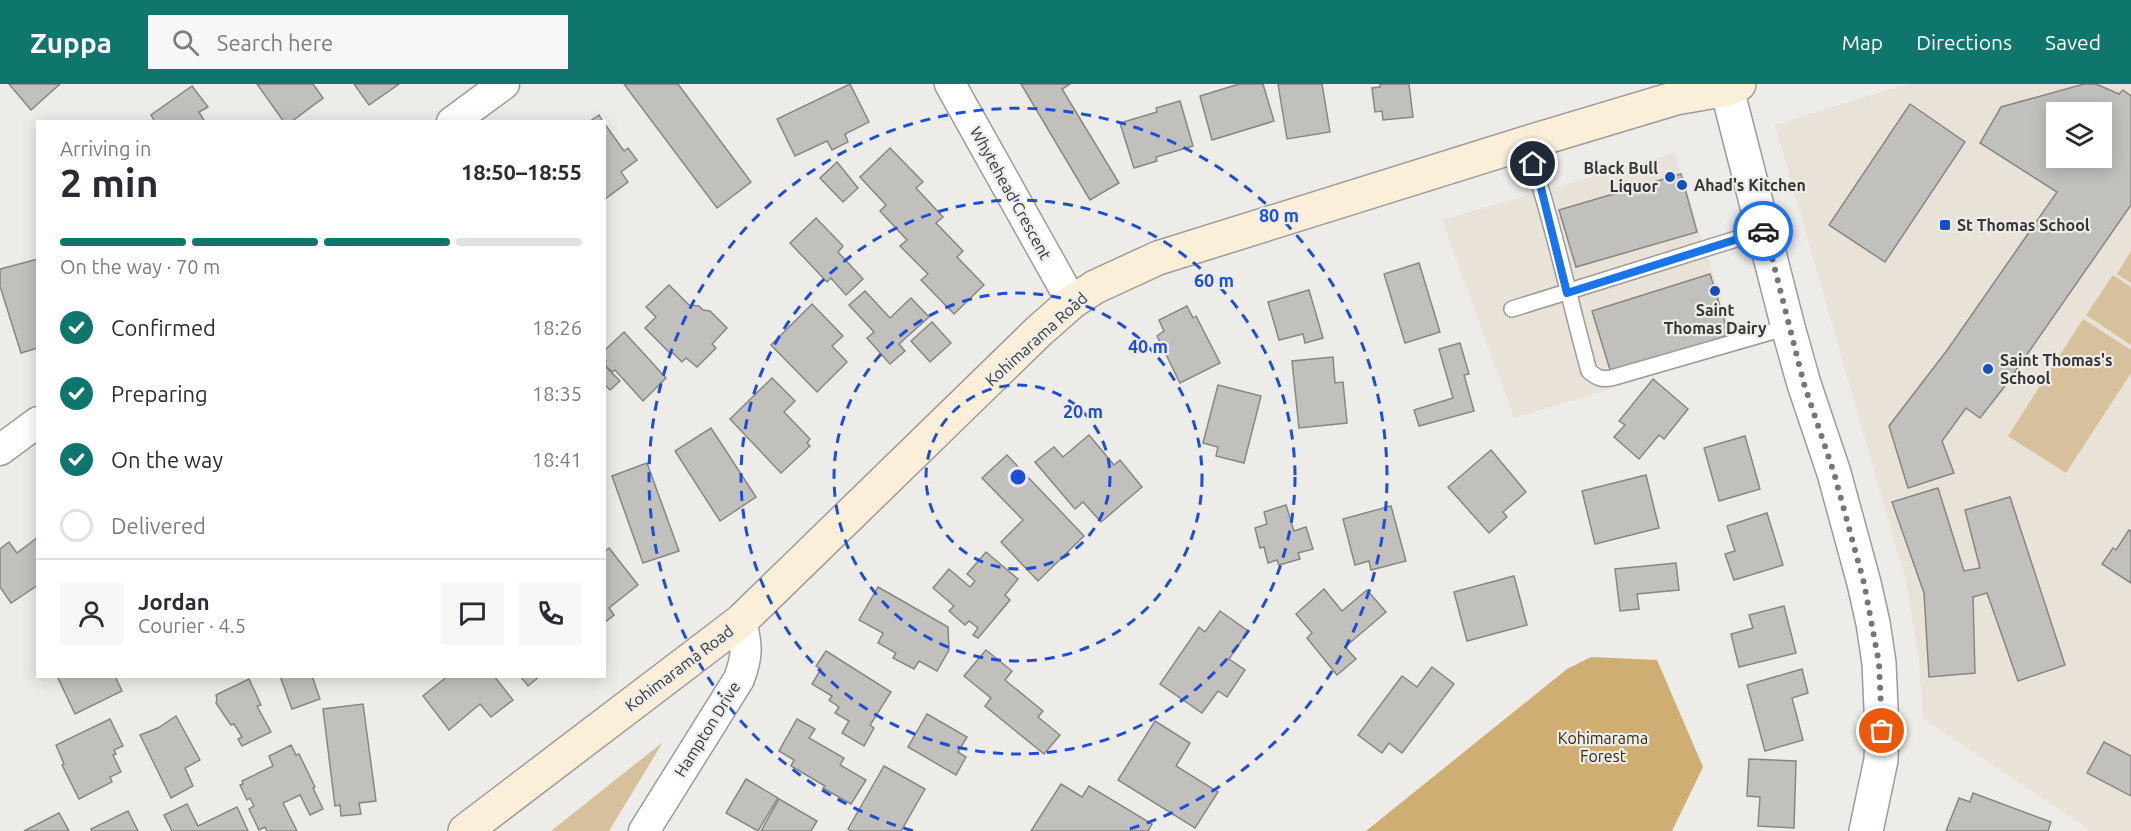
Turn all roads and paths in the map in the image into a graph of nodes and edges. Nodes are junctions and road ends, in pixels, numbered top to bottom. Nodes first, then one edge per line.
1 (504, 84) edge
2 (950, 84) edge
3 (1731, 86) edge
4 (455, 120) edge
5 (1526, 143) junction
6 (1765, 230) junction
7 (1567, 293) junction
8 (1072, 302) junction
9 (1512, 309) dead end
10 (1788, 327) junction
11 (36, 424) edge
12 (0, 450) edge
13 (741, 621) junction
14 (465, 831) edge
15 (644, 831) edge
16 (1866, 831) edge

1 - 4 street
2 - 8 street, Whytehead Crescent
3 - 5 main road, Kohimarama Road
3 - 6 street
5 - 7 lane
5 - 8 main road, Kohimarama Road
6 - 7 lane
6 - 10 street
7 - 9 lane
7 - 10 lane
8 - 13 main road, Kohimarama Road
10 - 16 street
11 - 12 street
13 - 14 main road, Kohimarama Road
13 - 15 street, Hampton Drive

